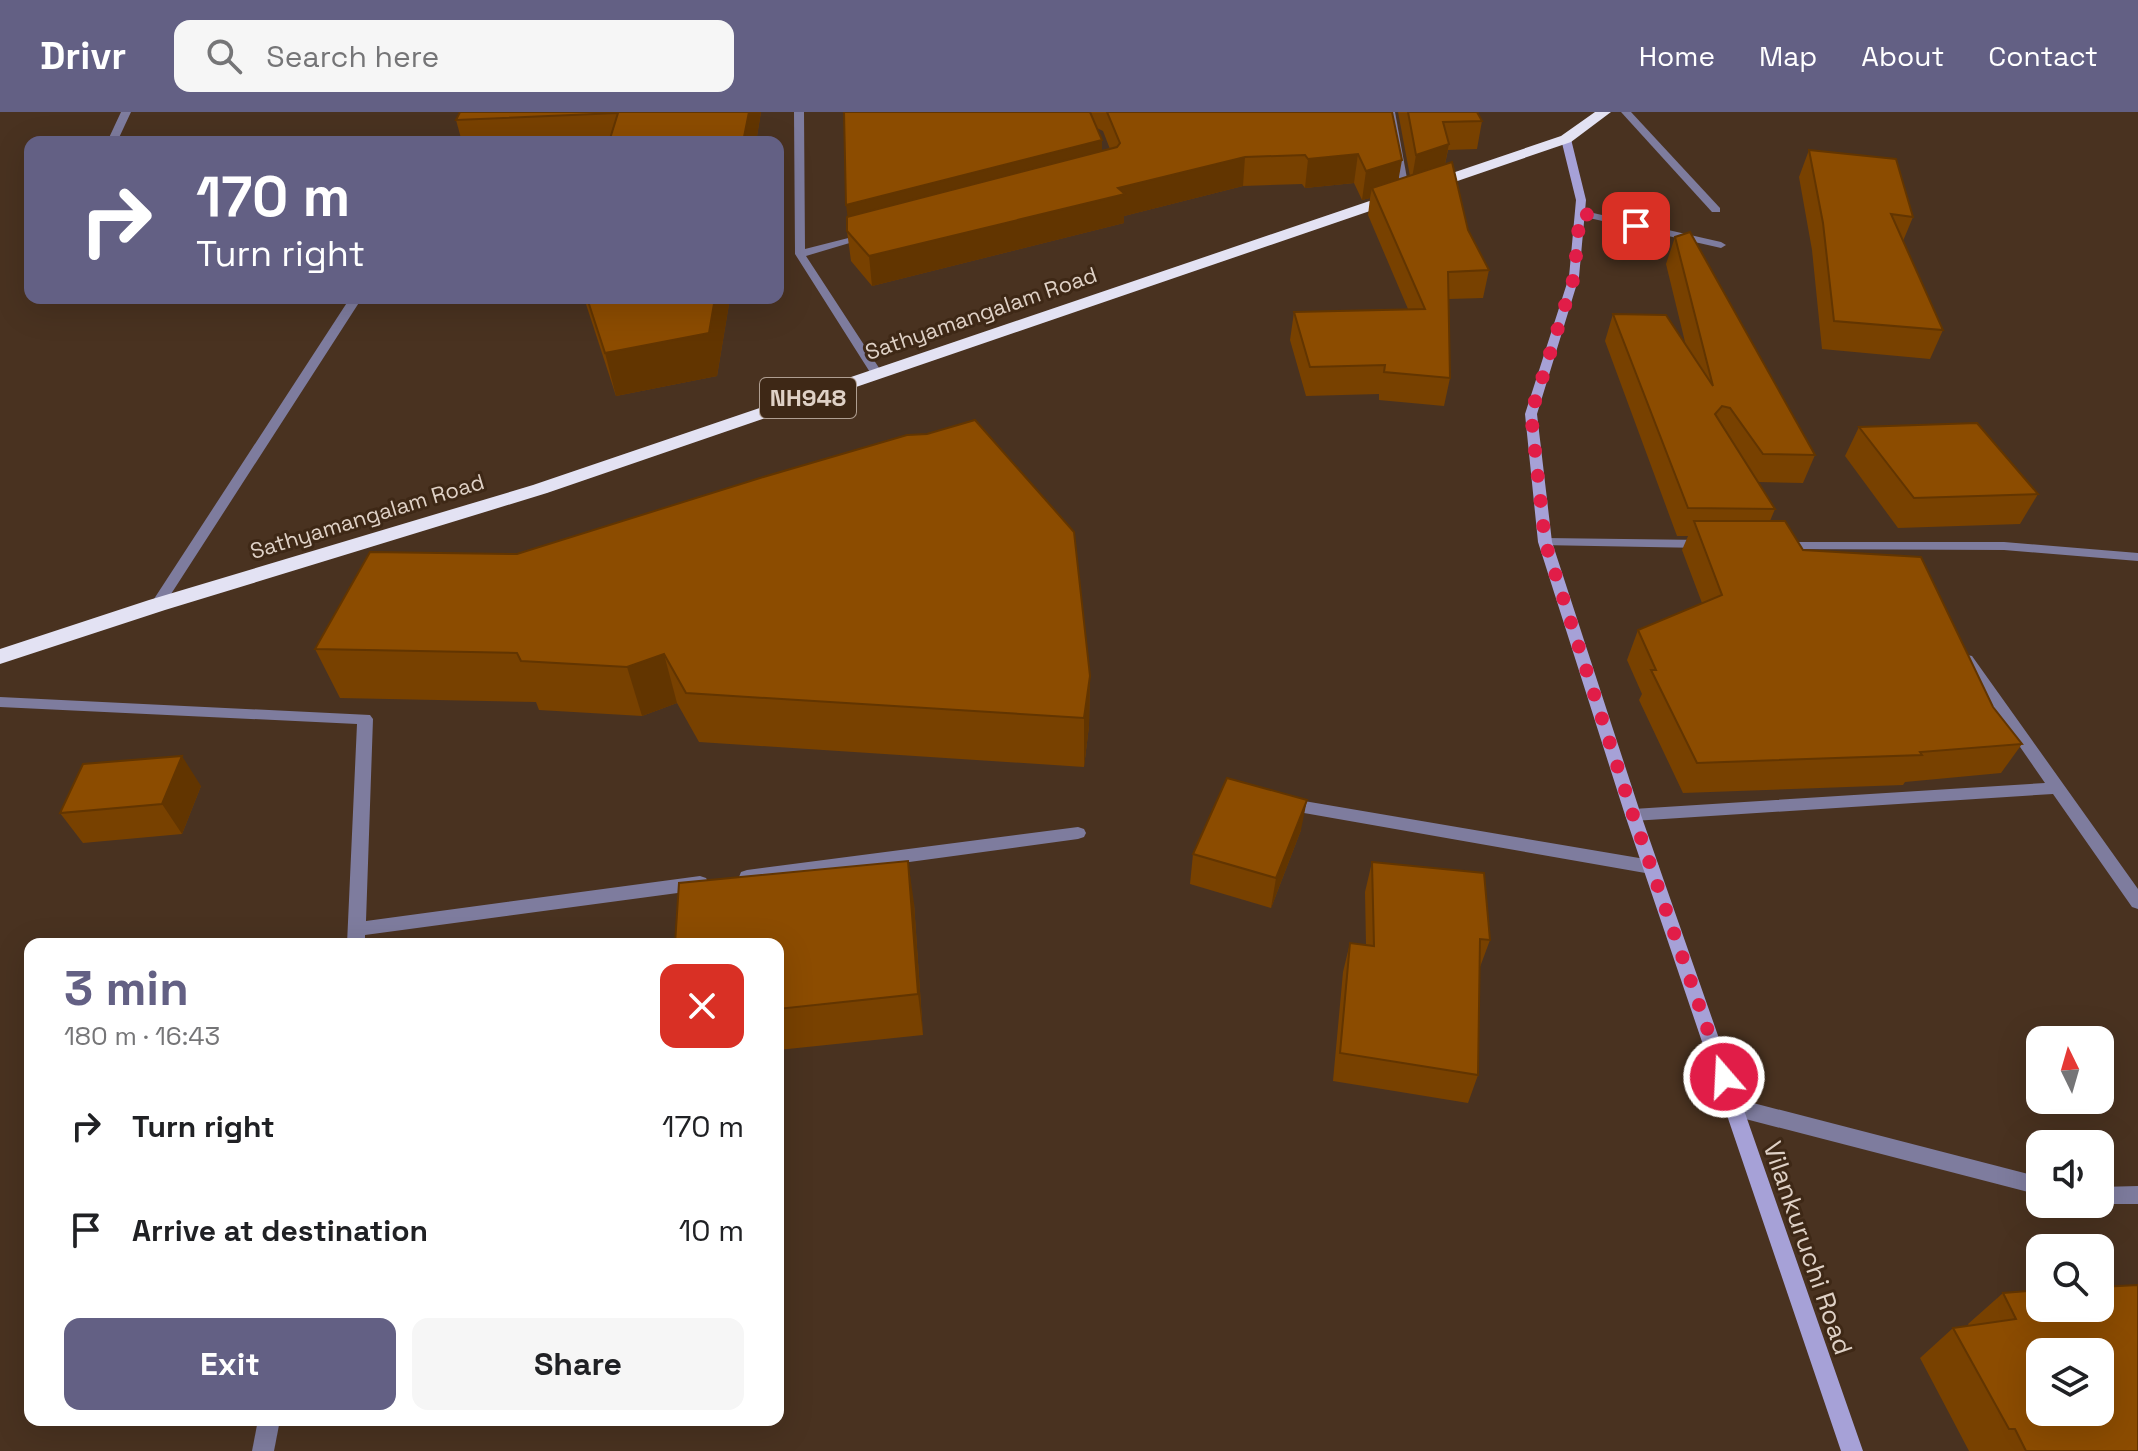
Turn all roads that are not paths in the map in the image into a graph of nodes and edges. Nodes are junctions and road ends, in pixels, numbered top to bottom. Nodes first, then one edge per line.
1 (126, 112) edge
2 (799, 112) edge
3 (1390, 112) edge
4 (1605, 112) edge
5 (1626, 112) edge
6 (115, 136) edge
7 (1566, 139) junction
8 (1406, 193) junction
9 (1716, 210) dead end
10 (1580, 213) junction
11 (874, 235) edge
12 (1721, 245) dead end
13 (800, 254) junction
14 (352, 304) edge
15 (877, 374) junction
16 (1771, 539) edge
17 (1545, 542) junction
18 (1720, 545) edge
19 (2138, 557) edge
20 (157, 605) junction
21 (1959, 649) edge
22 (0, 657) edge
23 (0, 702) edge
24 (2058, 788) junction
25 (1304, 807) edge
26 (1633, 815) junction
27 (1078, 833) dead end
28 (1651, 867) junction
29 (2138, 902) edge
30 (358, 936) edge
31 (1734, 1107) junction
32 (2026, 1182) edge
33 (2138, 1195) edge
34 (2114, 1196) edge
35 (268, 1426) edge
36 (263, 1451) edge
37 (1852, 1451) edge

1 - 6 street
2 - 13 street
3 - 8 street
4 - 7 highway, Sathyamangalam Road / NH948
5 - 9 street
7 - 8 highway, Sathyamangalam Road / NH948
7 - 10 street, Vilankuruchi Road
8 - 15 highway, Sathyamangalam Road / NH948
10 - 12 street
10 - 17 street, Vilankuruchi Road
11 - 13 street
13 - 15 street
14 - 20 street
15 - 20 highway, Sathyamangalam Road / NH948
16 - 19 street
17 - 18 street
17 - 26 street, Vilankuruchi Road
20 - 22 highway, Sathyamangalam Road / NH948
21 - 24 street
23 - 30 street
24 - 26 street
24 - 29 street
25 - 28 street
26 - 28 street, Vilankuruchi Road
27 - 30 street
28 - 31 street, Vilankuruchi Road
31 - 32 street
31 - 37 street, Vilankuruchi Road
33 - 34 street
35 - 36 street

